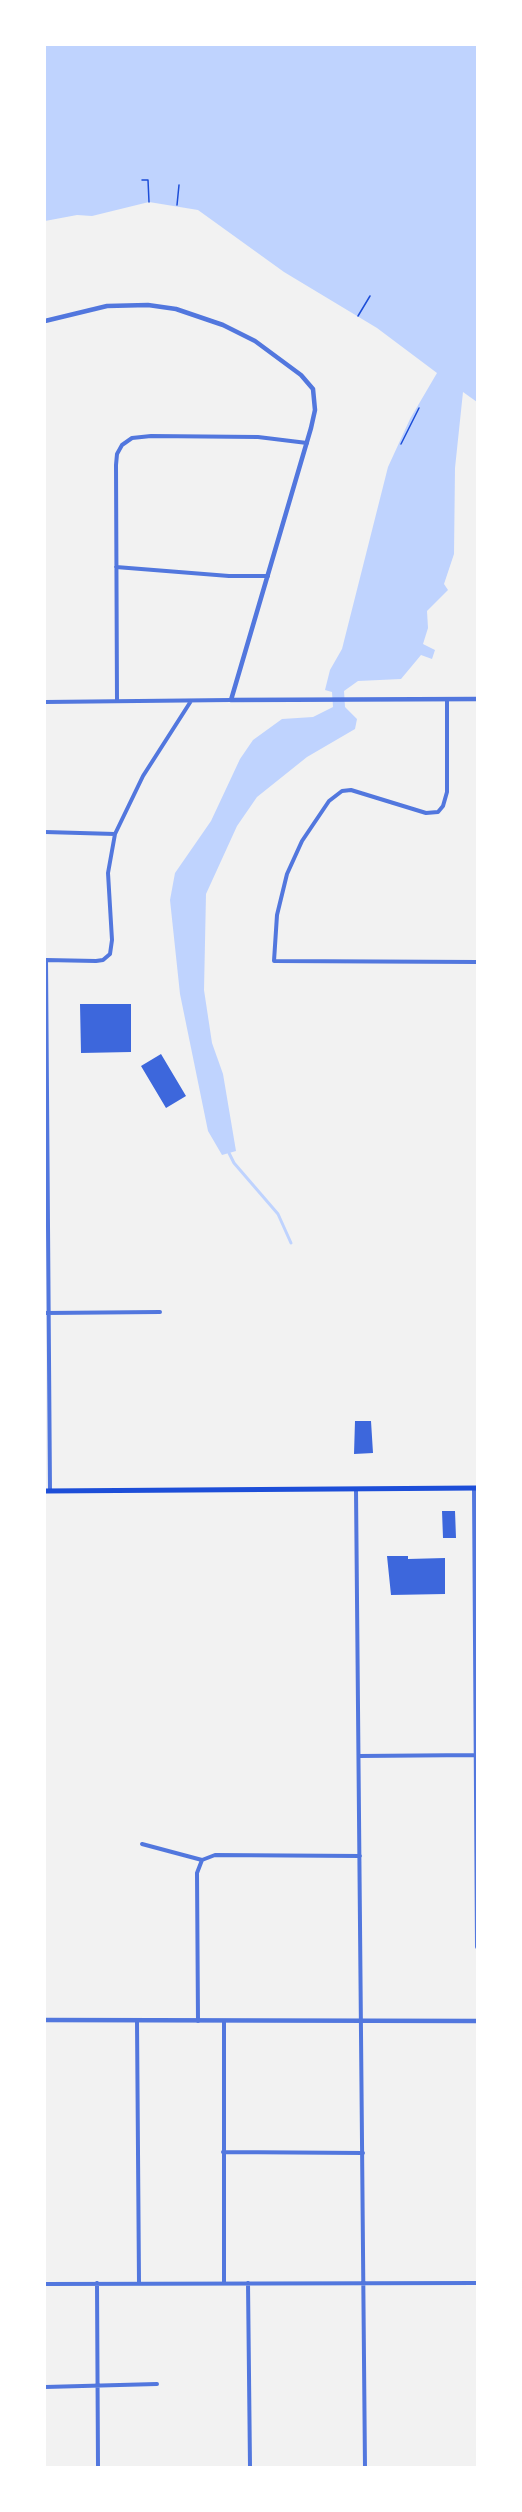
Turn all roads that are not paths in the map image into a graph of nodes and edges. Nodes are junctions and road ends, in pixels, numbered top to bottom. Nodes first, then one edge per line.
1 (45, 321) edge
2 (307, 443) junction
3 (116, 567) junction
4 (267, 576) junction
5 (447, 699) junction
6 (477, 699) edge
7 (231, 700) junction
8 (117, 701) junction
9 (191, 701) junction
10 (45, 702) edge
11 (45, 832) edge
12 (115, 834) junction
13 (45, 960) edge
14 (477, 962) edge
15 (46, 1135) edge
16 (160, 1312) dead end
17 (47, 1313) edge
18 (475, 1488) edge
19 (356, 1490) junction
20 (47, 1491) edge
21 (476, 1755) edge
22 (359, 1756) junction
23 (142, 1844) dead end
24 (360, 1856) junction
25 (201, 1860) junction
26 (477, 1947) edge
27 (45, 2020) edge
28 (137, 2021) junction
29 (198, 2021) junction
30 (224, 2021) junction
31 (362, 2021) junction
32 (477, 2021) edge
33 (223, 2152) junction
34 (363, 2153) junction
35 (97, 2283) junction
36 (140, 2283) junction
37 (224, 2283) junction
38 (248, 2283) junction
39 (364, 2283) junction
40 (477, 2283) edge
41 (45, 2284) edge
42 (157, 2384) dead end
43 (45, 2387) edge
44 (98, 2387) junction
45 (98, 2467) edge
46 (250, 2467) edge
47 (365, 2467) edge

1 - 2 street
2 - 3 street
2 - 4 street
3 - 4 street
3 - 8 street
4 - 7 street
5 - 6 street
5 - 7 street
5 - 14 street
7 - 9 street
8 - 9 street
8 - 10 street
9 - 12 street
11 - 12 street
12 - 13 street
13 - 15 street
15 - 17 street
16 - 17 street
17 - 20 street
18 - 19 main road
18 - 21 street
19 - 20 main road
19 - 22 street
21 - 22 street
21 - 26 street
22 - 24 street
23 - 25 street
24 - 25 street
24 - 31 street
25 - 29 street
27 - 28 street
28 - 29 street
28 - 36 street
29 - 30 street
30 - 31 street
30 - 33 street
31 - 32 street
31 - 34 street
33 - 34 street
33 - 37 street
34 - 39 street
35 - 36 street
35 - 41 street
35 - 44 street
36 - 37 street
37 - 38 street
38 - 39 street
38 - 46 street
39 - 40 street
39 - 47 street
42 - 44 street
43 - 44 street
44 - 45 street

